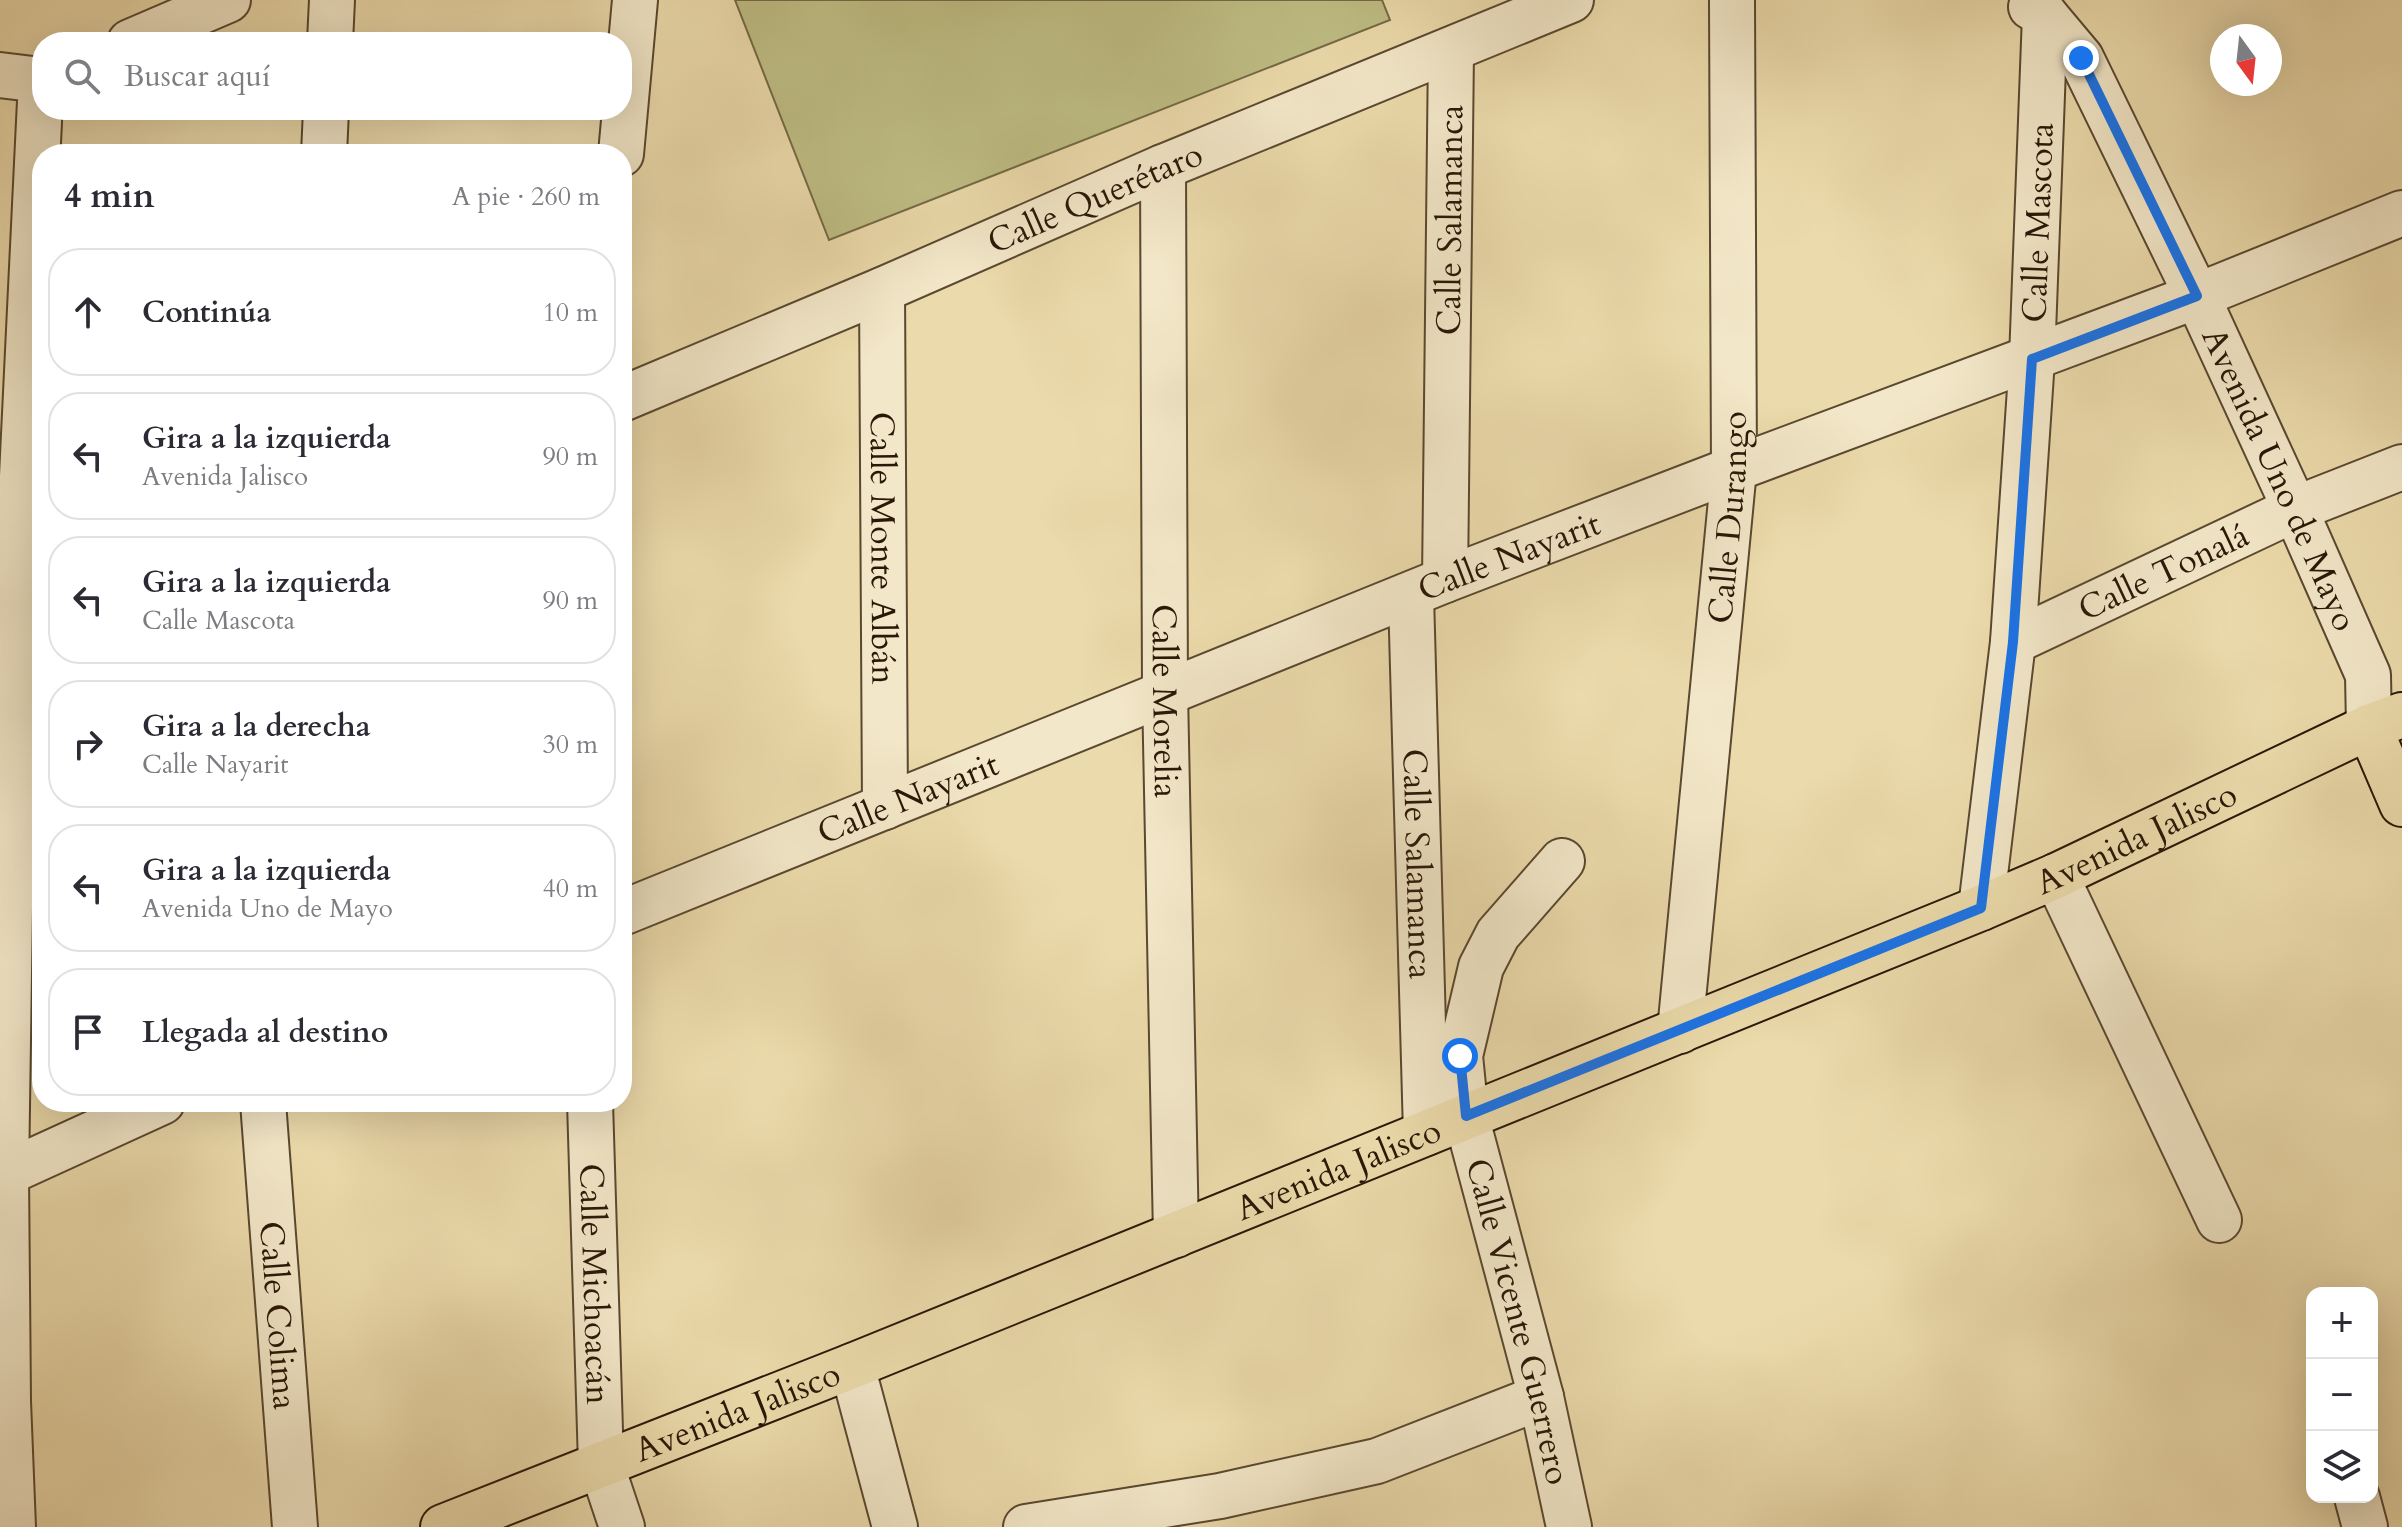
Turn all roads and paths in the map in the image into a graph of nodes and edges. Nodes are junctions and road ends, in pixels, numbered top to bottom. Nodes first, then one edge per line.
1 (228, 0) edge
2 (332, 0) edge
3 (635, 0) edge
4 (1571, 0) edge
5 (1732, 0) edge
6 (2032, 8) edge
7 (153, 32) edge
8 (330, 32) edge
9 (632, 33) edge
10 (1451, 50) junction
11 (0, 75) edge
12 (32, 79) edge
13 (32, 84) edge
14 (0, 98) edge
15 (40, 120) edge
16 (326, 120) edge
17 (624, 120) edge
18 (39, 144) edge
19 (324, 144) edge
20 (622, 144) edge
21 (1163, 167) junction
22 (2402, 213) edge
23 (882, 290) junction
24 (2197, 296) junction
25 (32, 324) edge
26 (2032, 359) junction
27 (632, 395) edge
28 (2402, 467) edge
29 (1734, 469) junction
30 (2295, 509) junction
31 (1428, 588) junction
32 (19, 641) edge
33 (2013, 642) junction
34 (1165, 692) junction
35 (2391, 715) edge
36 (2402, 804) edge
37 (885, 807) junction
38 (1562, 861) dead end
39 (2056, 876) junction
40 (1981, 908) junction
41 (632, 909) edge
42 (1680, 1031) junction
43 (140, 1112) edge
44 (264, 1112) edge
45 (590, 1112) edge
46 (1466, 1116) junction
47 (1426, 1133) junction
48 (3, 1174) edge
49 (2219, 1220) dead end
50 (1176, 1235) junction
51 (852, 1366) junction
52 (1541, 1397) junction
53 (4, 1403) edge
54 (601, 1464) junction
55 (2359, 1503) edge
56 (13, 1527) edge
57 (295, 1527) edge
58 (443, 1527) edge
59 (622, 1527) edge
60 (895, 1527) edge
61 (1026, 1527) edge
62 (1569, 1527) edge
63 (2365, 1527) edge

1 - 7 street
2 - 8 street
3 - 9 street
4 - 10 street, Calle Querétaro
5 - 29 street, Calle Durango
6 - 24 street, Avenida Uno de Mayo
6 - 26 street, Calle Mascota
10 - 21 street, Calle Querétaro
10 - 31 street, Calle Salamanca
11 - 12 street
13 - 14 street
15 - 18 street
16 - 19 street
17 - 20 street
21 - 23 street, Calle Querétaro
21 - 34 street, Calle Morelia
22 - 24 street, Calle Nayarit
23 - 27 street, Calle Querétaro
23 - 37 street, Calle Monte Albán
24 - 26 street, Calle Nayarit
24 - 30 street, Avenida Uno de Mayo
25 - 32 street
26 - 29 street, Calle Nayarit
26 - 33 street, Calle Mascota
28 - 30 street, Calle Tonalá
29 - 31 street, Calle Nayarit
29 - 42 street, Calle Durango
30 - 33 street, Calle Tonalá
30 - 35 street, Avenida Uno de Mayo
31 - 34 street, Calle Nayarit
31 - 47 street, Calle Salamanca
32 - 48 street
33 - 40 street, Calle Mascota
34 - 37 street, Calle Nayarit
34 - 50 street, Calle Morelia
35 - 36 main road, Avenida Uno de Mayo
35 - 39 main road, Avenida Jalisco
37 - 41 street, Calle Nayarit
38 - 46 street, Calle Vicente Guerrero
39 - 40 main road, Avenida Jalisco
39 - 49 street
40 - 42 main road, Avenida Jalisco
42 - 46 main road, Avenida Jalisco
43 - 48 street
44 - 57 street, Calle Colima
45 - 54 street, Calle Michoacán
46 - 47 main road, Avenida Jalisco
46 - 52 street, Calle Vicente Guerrero
47 - 50 main road, Avenida Jalisco
48 - 53 street
50 - 51 main road, Avenida Jalisco
51 - 54 main road, Avenida Jalisco
51 - 60 street
52 - 61 street
52 - 62 street, Calle Vicente Guerrero
53 - 56 street
54 - 58 main road, Avenida Jalisco
54 - 59 street, Calle Michoacán
55 - 63 street

